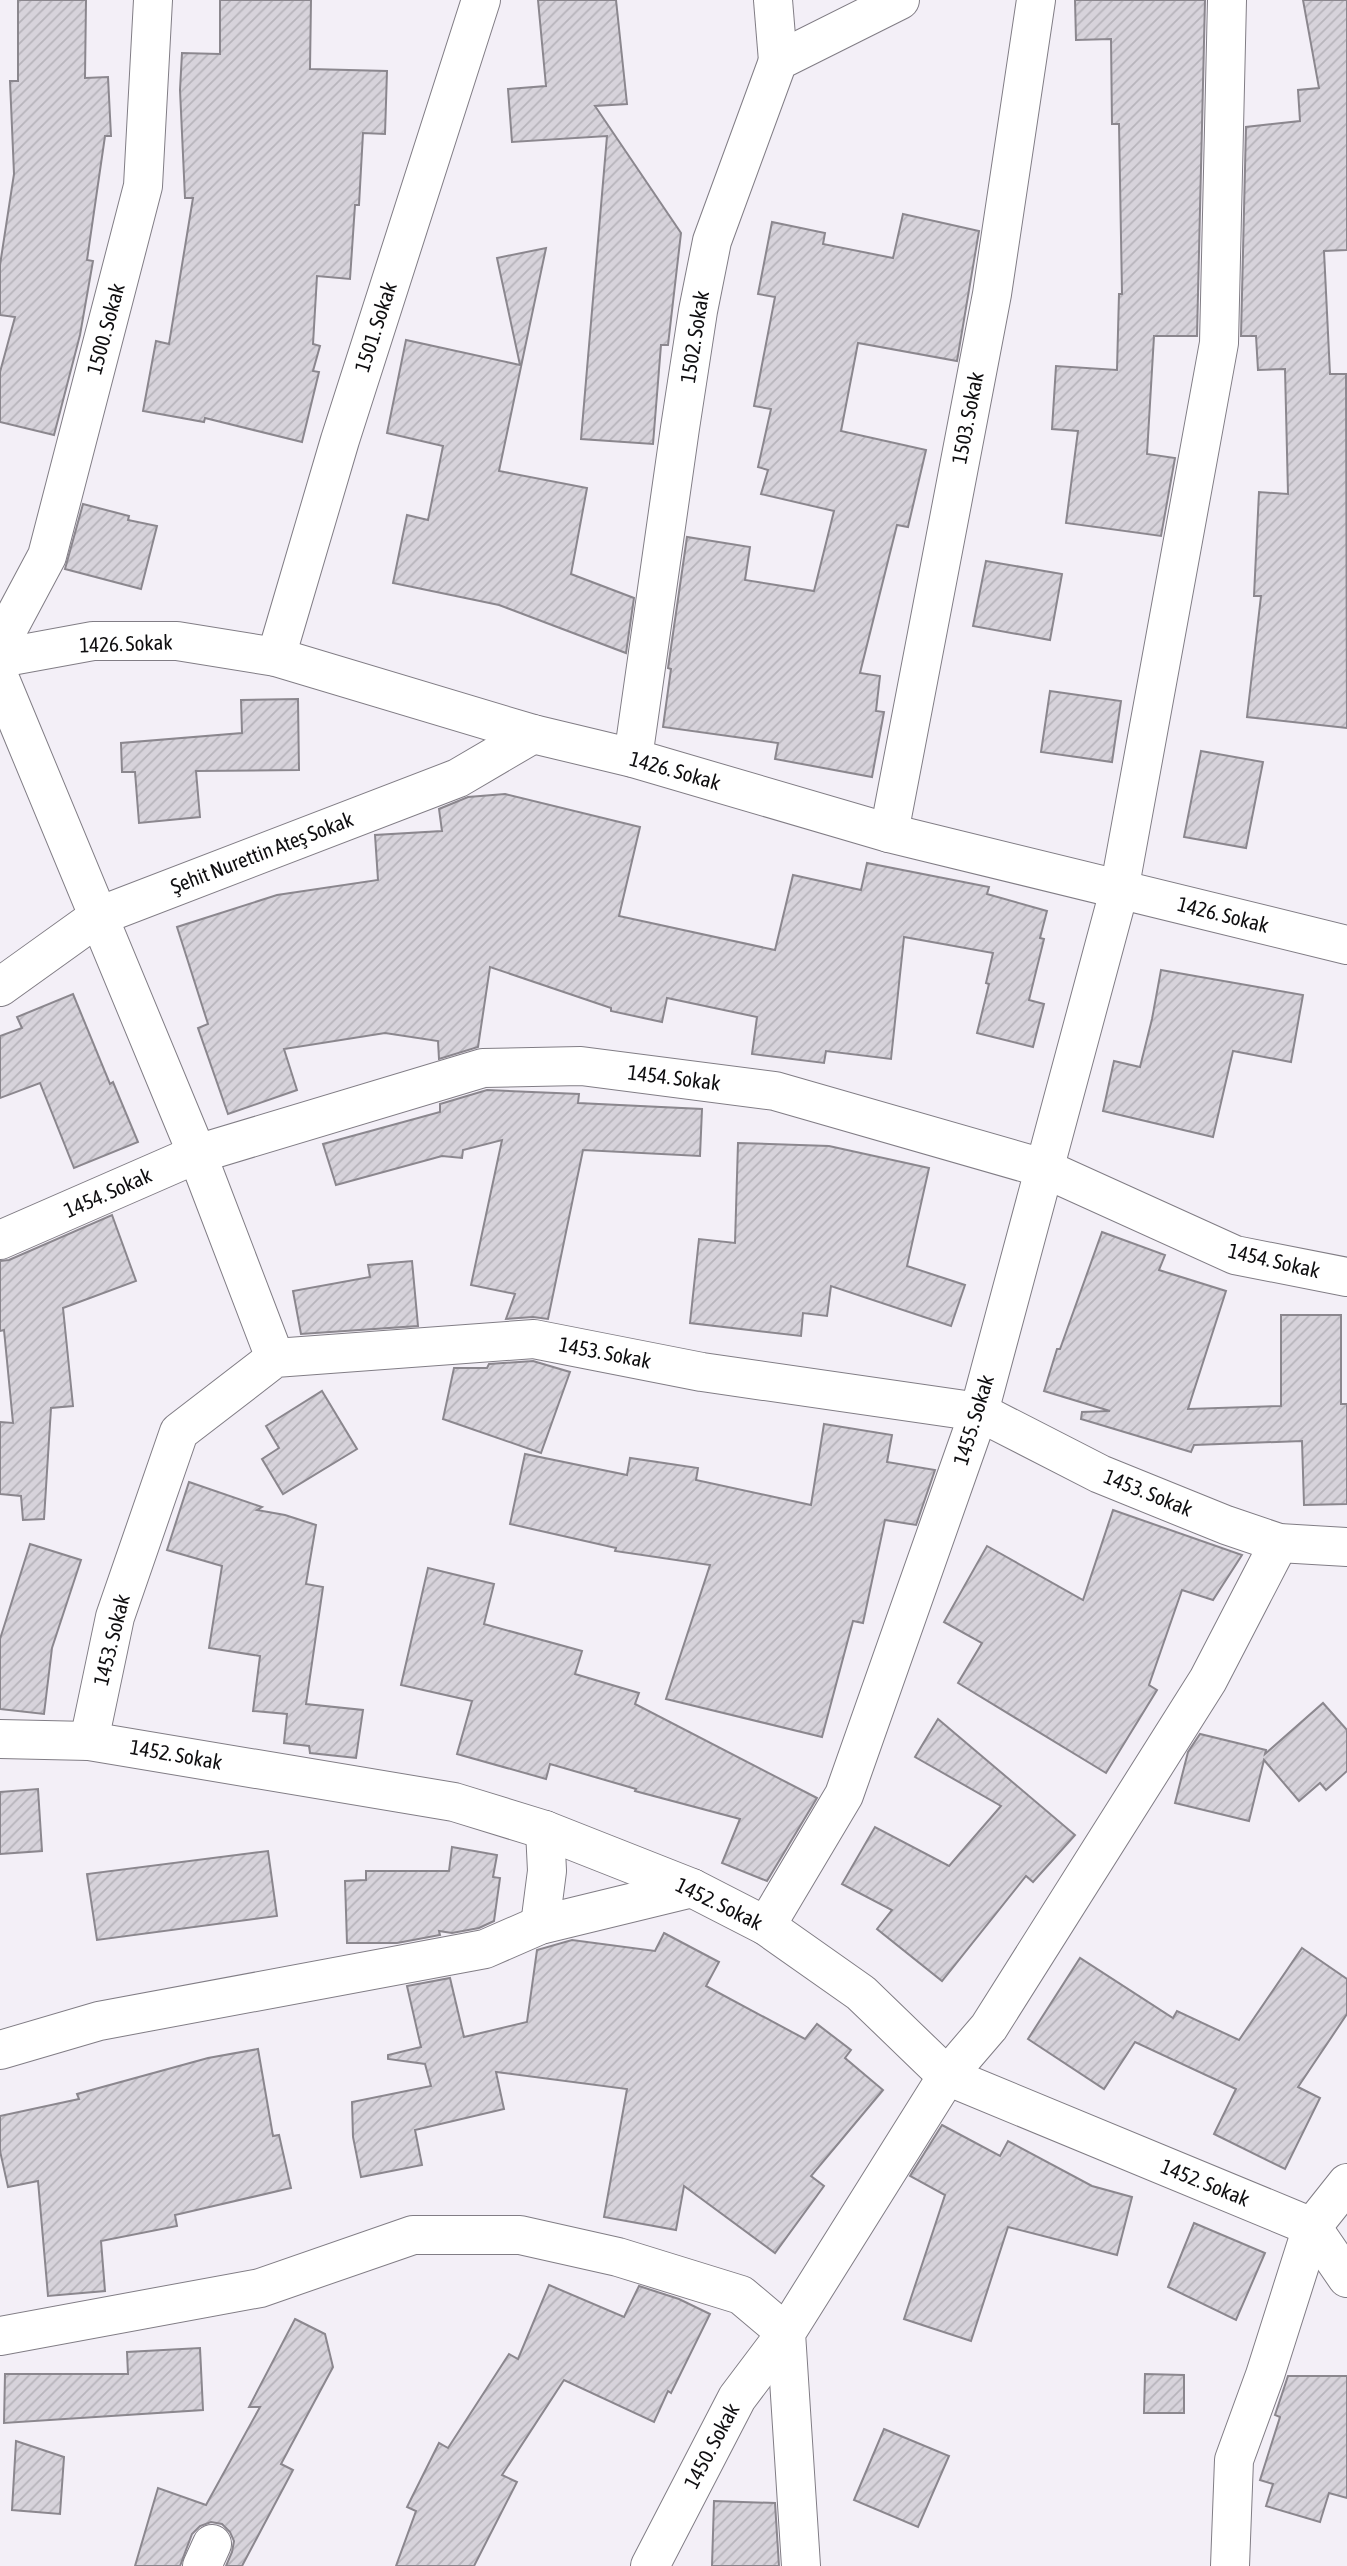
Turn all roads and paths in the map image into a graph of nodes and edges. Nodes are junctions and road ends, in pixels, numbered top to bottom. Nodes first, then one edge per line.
1 (153, 0) edge
2 (481, 0) edge
3 (773, 0) edge
4 (900, 0) edge
5 (1036, 0) edge
6 (1227, 0) edge
7 (778, 61) junction
8 (0, 644) edge
9 (276, 657) junction
10 (0, 658) edge
11 (0, 679) edge
12 (533, 734) junction
13 (633, 758) junction
14 (889, 833) junction
15 (1119, 891) junction
16 (99, 916) junction
17 (1347, 945) edge
18 (0, 987) edge
19 (197, 1154) junction
20 (1044, 1168) junction
21 (0, 1240) edge
22 (1347, 1277) edge
23 (275, 1358) junction
24 (979, 1412) junction
25 (1279, 1543) junction
26 (1347, 1547) edge
27 (0, 1738) edge
28 (89, 1741) junction
29 (545, 1830) junction
30 (692, 1888) junction
31 (540, 1925) junction
32 (766, 1926) junction
33 (0, 2050) edge
34 (947, 2076) junction
35 (1347, 2183) edge
36 (1312, 2227) junction
37 (1347, 2277) edge
38 (786, 2333) junction
39 (0, 2336) edge
40 (650, 2566) edge
41 (801, 2566) edge
42 (1230, 2566) edge

1 - 8 street, 1500. Sokak
2 - 9 street, 1501. Sokak
3 - 7 street
4 - 7 street
5 - 14 street, 1503. Sokak
6 - 15 street, 1455. Sokak
7 - 13 street, 1502. Sokak
9 - 10 street, 1426. Sokak
9 - 12 street, 1426. Sokak
11 - 16 street
12 - 13 street, 1426. Sokak
12 - 16 street, Şehit Nurettin Ateş Sokak
13 - 14 street, 1426. Sokak
14 - 15 street, 1426. Sokak
15 - 17 street, 1426. Sokak
15 - 20 street, 1455. Sokak
16 - 18 street, Şehit Nurettin Ateş Sokak
16 - 19 street
19 - 20 street, 1454. Sokak
19 - 21 street, 1454. Sokak
19 - 23 street
20 - 22 street, 1454. Sokak
20 - 24 street, 1455. Sokak
23 - 24 street, 1453. Sokak
23 - 28 street, 1453. Sokak
24 - 25 street, 1453. Sokak
24 - 32 street, 1455. Sokak
25 - 26 street, 1453. Sokak
25 - 34 street, 1450. Sokak
27 - 28 street, 1452. Sokak
28 - 29 street, 1452. Sokak
29 - 30 street, 1452. Sokak
29 - 31 street
30 - 31 street
30 - 32 street, 1452. Sokak
31 - 33 street
32 - 34 street, 1452. Sokak
34 - 36 street, 1452. Sokak
34 - 38 street, 1450. Sokak
35 - 36 street
36 - 37 street
36 - 42 street
38 - 39 street
38 - 40 street, 1450. Sokak
38 - 41 street

